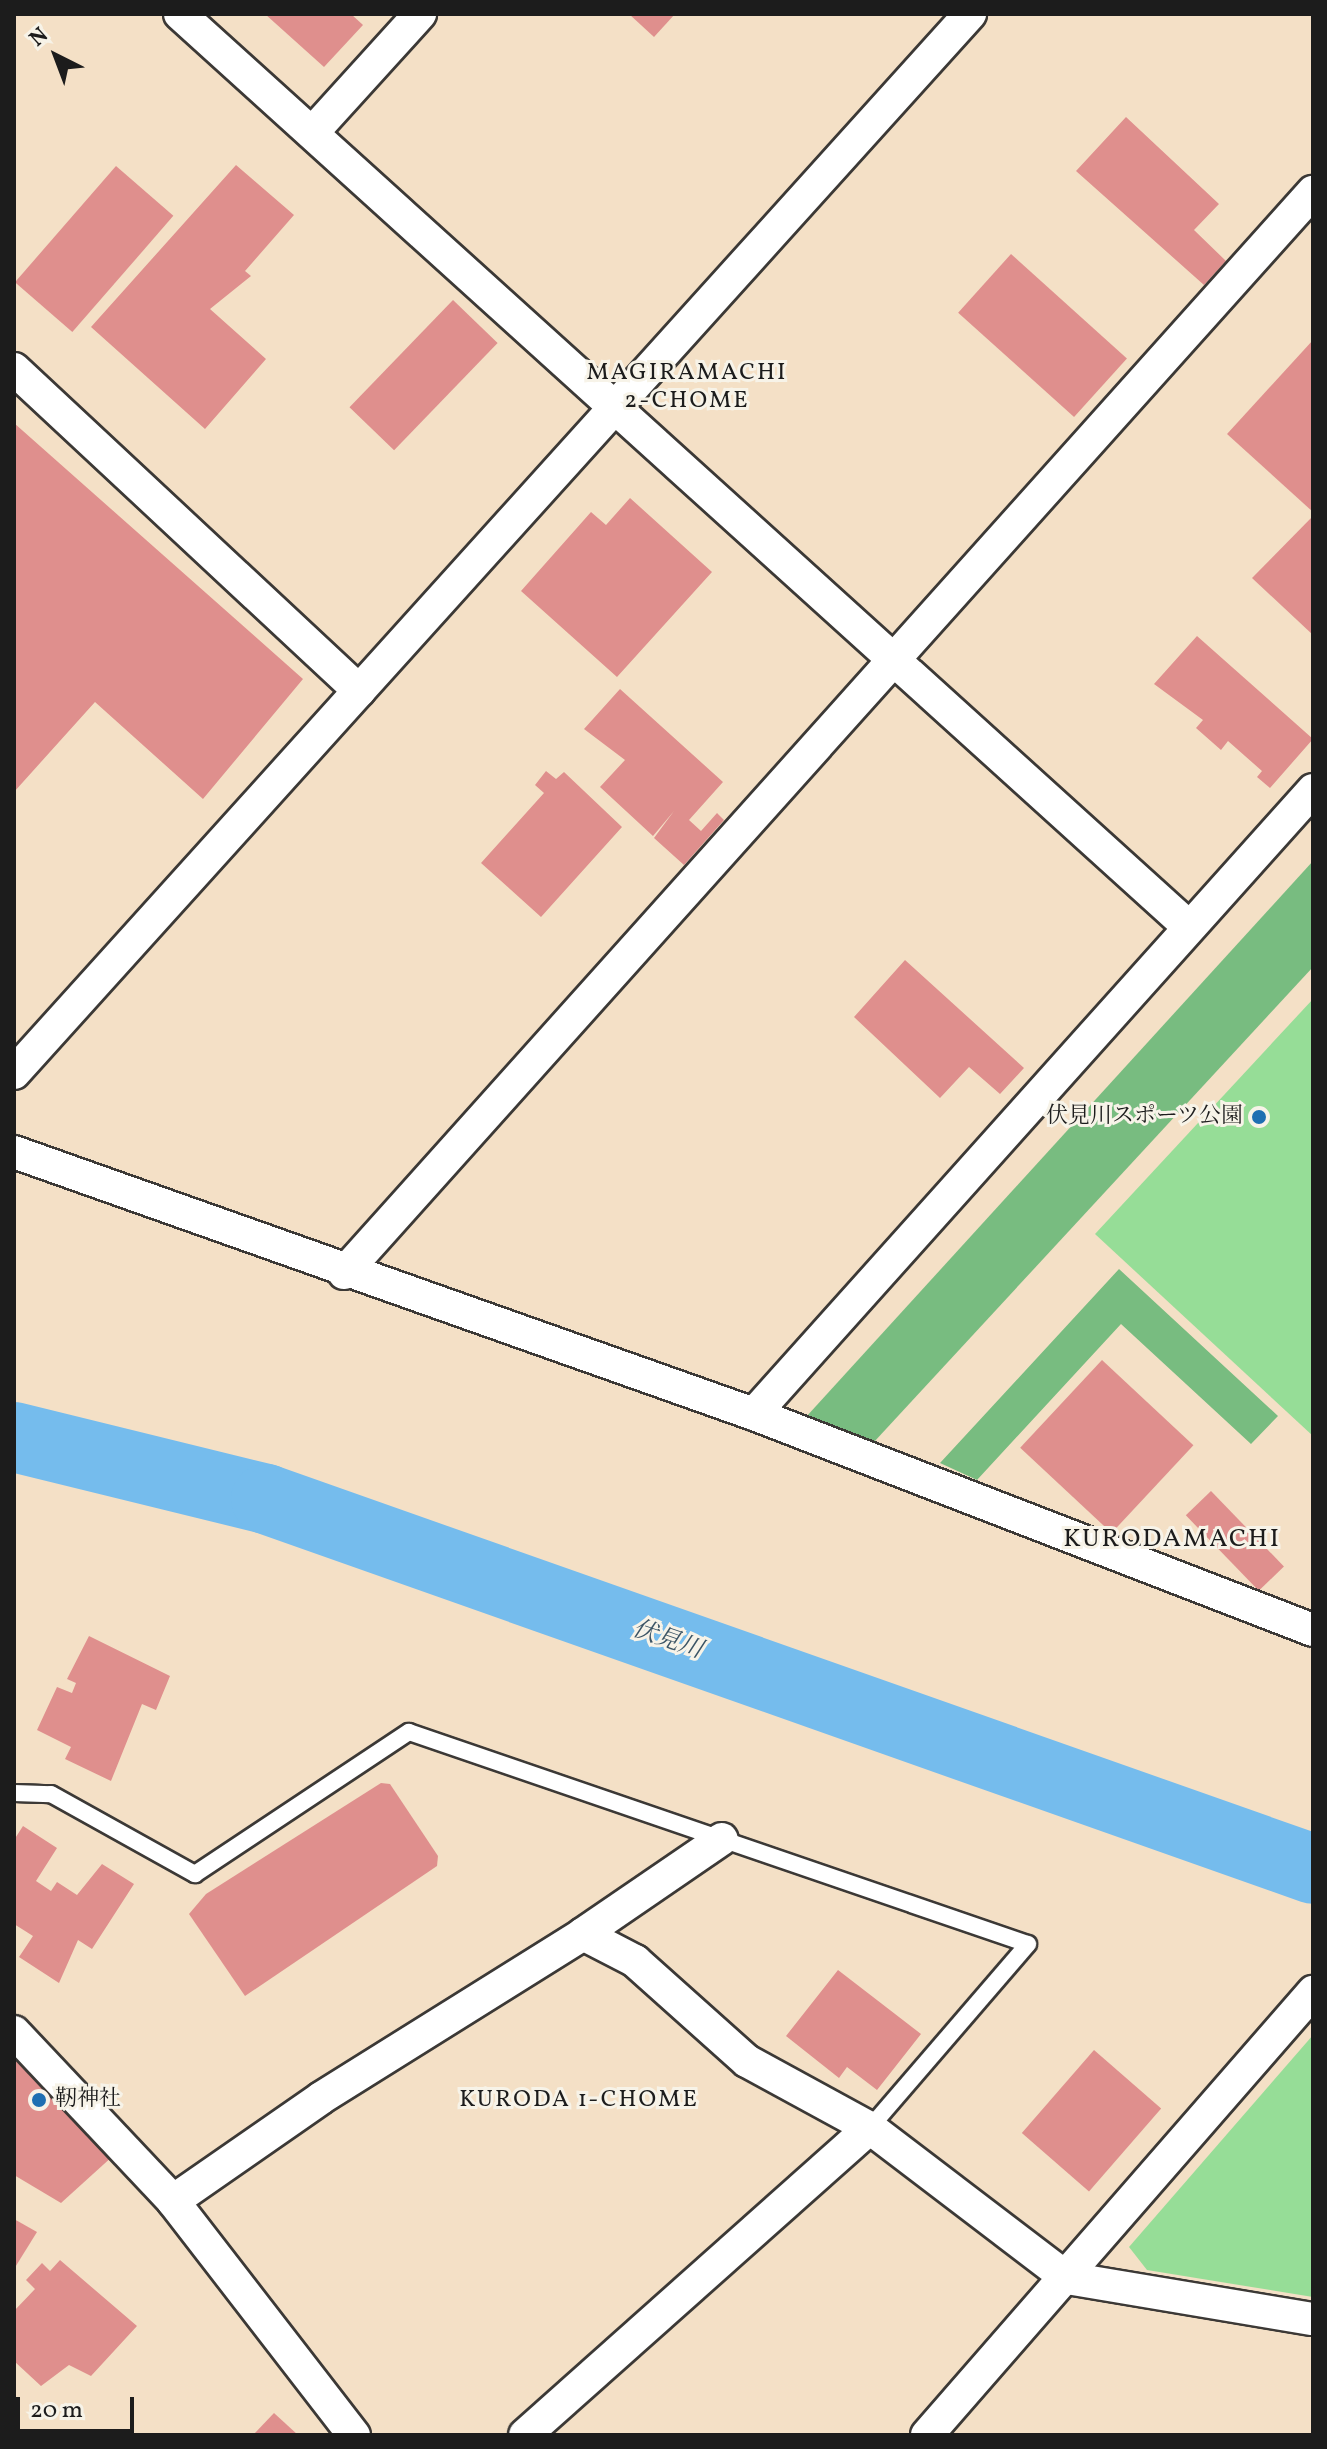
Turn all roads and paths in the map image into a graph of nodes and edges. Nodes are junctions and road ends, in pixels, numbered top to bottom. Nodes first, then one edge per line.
1 (180, 14) edge
2 (420, 14) edge
3 (970, 14) edge
4 (312, 133) junction
5 (1313, 192) edge
6 (14, 369) edge
7 (615, 407) junction
8 (895, 660) junction
9 (359, 691) junction
10 (1313, 790) edge
11 (1189, 927) junction
12 (14, 1073) edge
13 (14, 1152) edge
14 (344, 1273) junction
15 (754, 1414) junction
16 (1313, 1630) edge
17 (14, 1793) edge
18 (722, 1839) junction
19 (583, 1934) junction
20 (1313, 1992) edge
21 (14, 2032) edge
22 (870, 2128) junction
23 (173, 2201) junction
24 (1067, 2278) junction
25 (1313, 2319) edge
26 (354, 2435) edge
27 (525, 2435) edge
28 (927, 2435) edge

1 - 4 street
2 - 4 street
3 - 7 street
4 - 7 street
5 - 8 street
6 - 9 street
7 - 8 street
7 - 9 street
8 - 11 street
8 - 14 street
9 - 12 street
10 - 11 street
11 - 15 street
13 - 14 street
14 - 15 street
15 - 16 street
17 - 18 lane
18 - 19 street
18 - 22 lane
19 - 22 street
19 - 23 street
20 - 24 street
21 - 23 street
22 - 24 street
22 - 27 street
23 - 26 street
24 - 25 street
24 - 28 street

